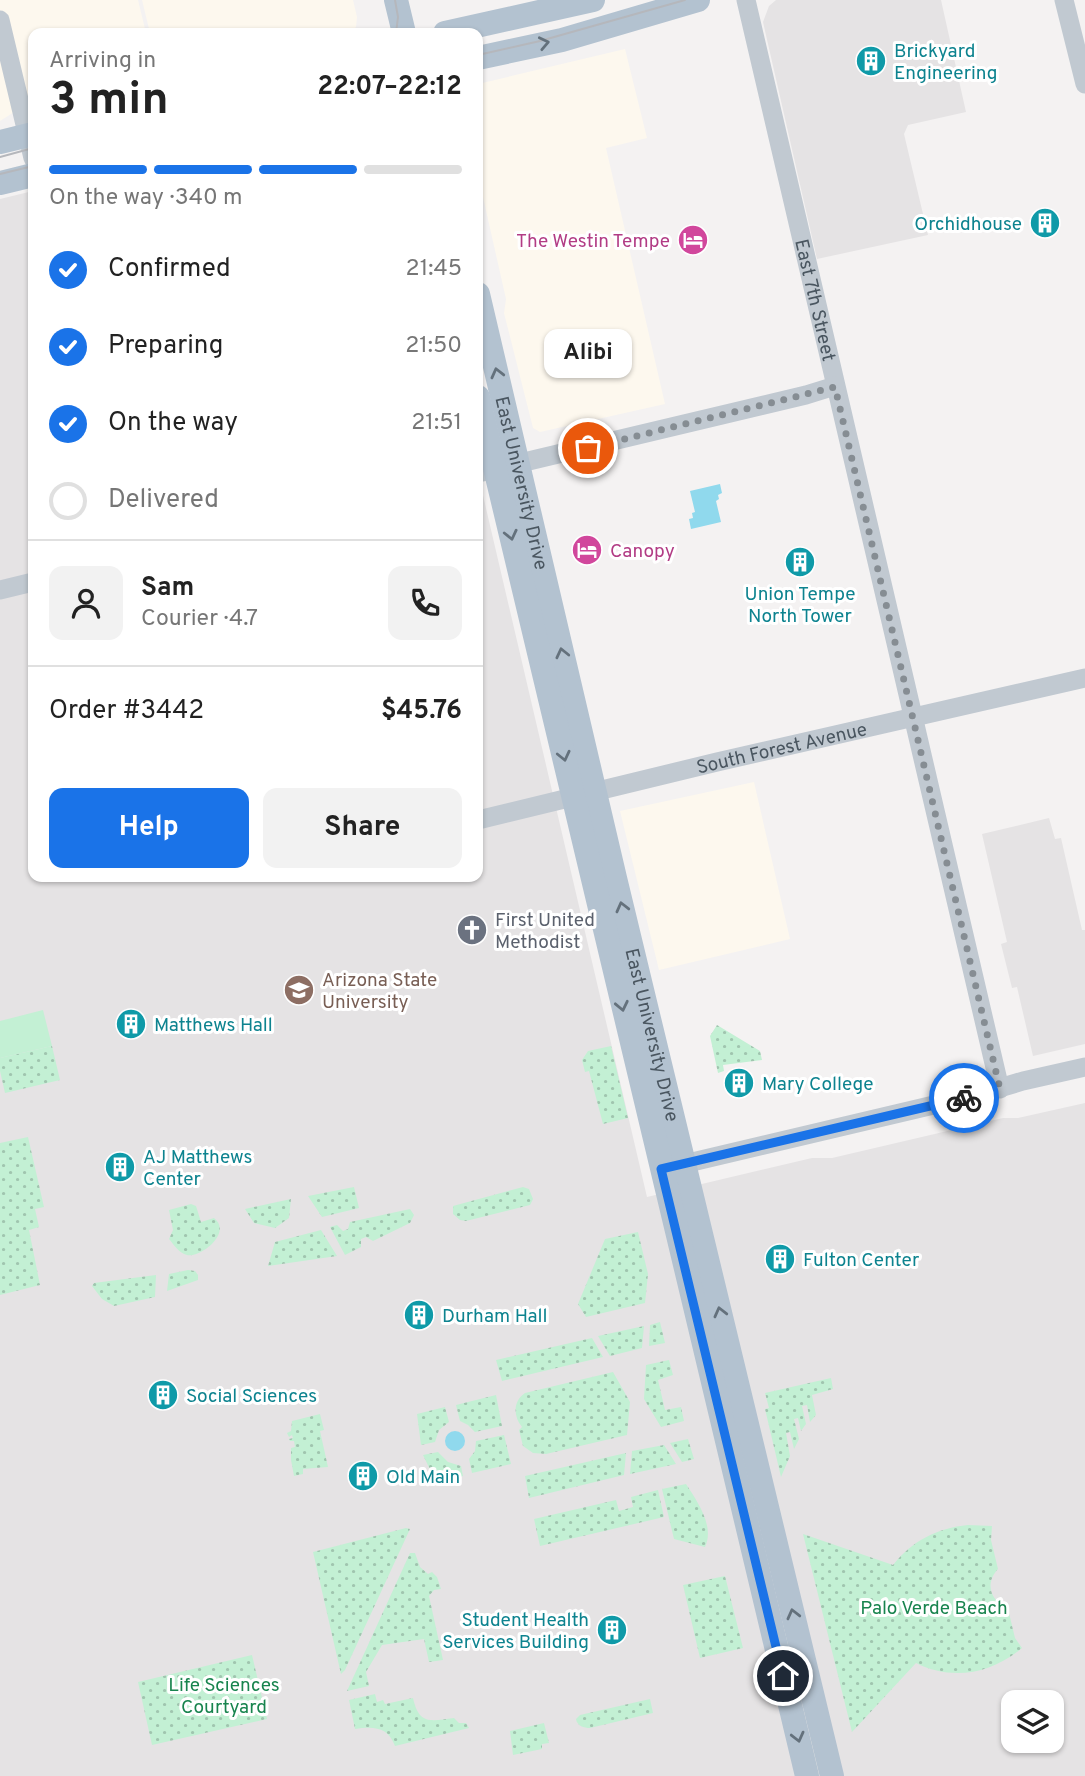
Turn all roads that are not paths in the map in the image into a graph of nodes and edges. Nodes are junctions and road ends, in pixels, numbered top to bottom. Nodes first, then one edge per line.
1 (396, 0) edge
2 (593, 0) edge
3 (698, 0) edge
4 (746, 0) edge
5 (1064, 0) edge
6 (0, 20) edge
7 (403, 28) edge
8 (467, 28) edge
9 (483, 57) edge
10 (1085, 84) edge
11 (28, 127) edge
12 (0, 142) edge
13 (28, 142) edge
14 (28, 176) edge
15 (0, 183) edge
16 (483, 340) edge
17 (835, 387) junction
18 (483, 416) edge
19 (497, 469) edge
20 (28, 583) edge
21 (0, 590) edge
22 (1085, 678) edge
23 (914, 717) junction
24 (584, 794) junction
25 (483, 819) edge
26 (1085, 1067) edge
27 (1000, 1089) junction
28 (672, 1167) junction
29 (724, 1382) junction
30 (807, 1776) edge
31 (832, 1776) edge

1 - 7 main road
2 - 8 main road
9 -> 3 main road
4 - 17 street, East 7th Street
5 - 10 street
6 - 11 street
12 - 13 main road
14 - 15 main road
19 -> 16 main road, East University Drive
17 - 19 street
17 - 23 street, East 7th Street
18 - 19 main road, East University Drive
19 - 24 main road, East University Drive
20 - 21 street
22 - 23 street, South Forest Avenue
23 - 24 street, South Forest Avenue
23 - 27 street, East 7th Street
24 - 25 street, South Forest Avenue
24 - 28 main road, East University Drive
26 - 27 street
27 - 28 street
28 - 29 main road, East University Drive
29 -> 30 main road, East University Drive
31 -> 29 main road, East University Drive

